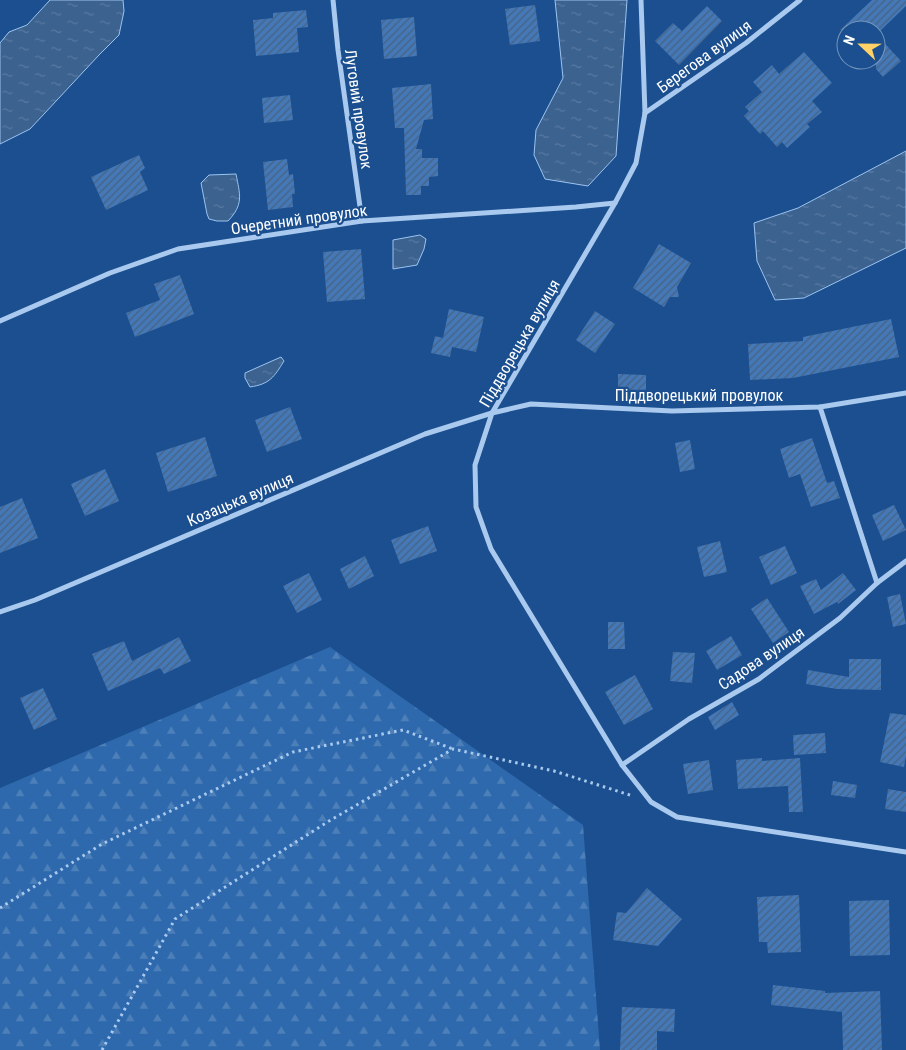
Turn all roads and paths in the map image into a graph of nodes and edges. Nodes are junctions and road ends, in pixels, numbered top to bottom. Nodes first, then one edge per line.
1 (333, 0) edge
2 (641, 0) edge
3 (800, 0) edge
4 (646, 113) junction
5 (615, 203) junction
6 (362, 221) junction
7 (0, 321) edge
8 (906, 393) edge
9 (820, 407) junction
10 (492, 414) junction
11 (906, 561) edge
12 (877, 583) junction
13 (0, 612) edge
14 (453, 749) junction
15 (622, 765) junction
16 (651, 802) junction
17 (906, 852) edge
18 (0, 908) edge
19 (102, 1050) edge

1 - 6 street, Луговий провулок
2 - 4 street, Піддворецька вулиця
3 - 4 street, Берегова вулиця
4 - 5 street, Піддворецька вулиця
5 - 6 street, Очеретний провулок
5 - 10 street, Піддворецька вулиця
6 - 7 street, Очеретний провулок
8 - 9 street, Піддворецький провулок
9 - 10 street, Піддворецький провулок
9 - 12 street
10 - 13 street, Козацька вулиця
10 - 15 street, Піддворецька вулиця
11 - 12 street, Садова вулиця
12 - 15 street, Садова вулиця
14 - 16 path
14 - 18 path
14 - 19 path
15 - 16 street, Піддворецька вулиця
16 - 17 street

